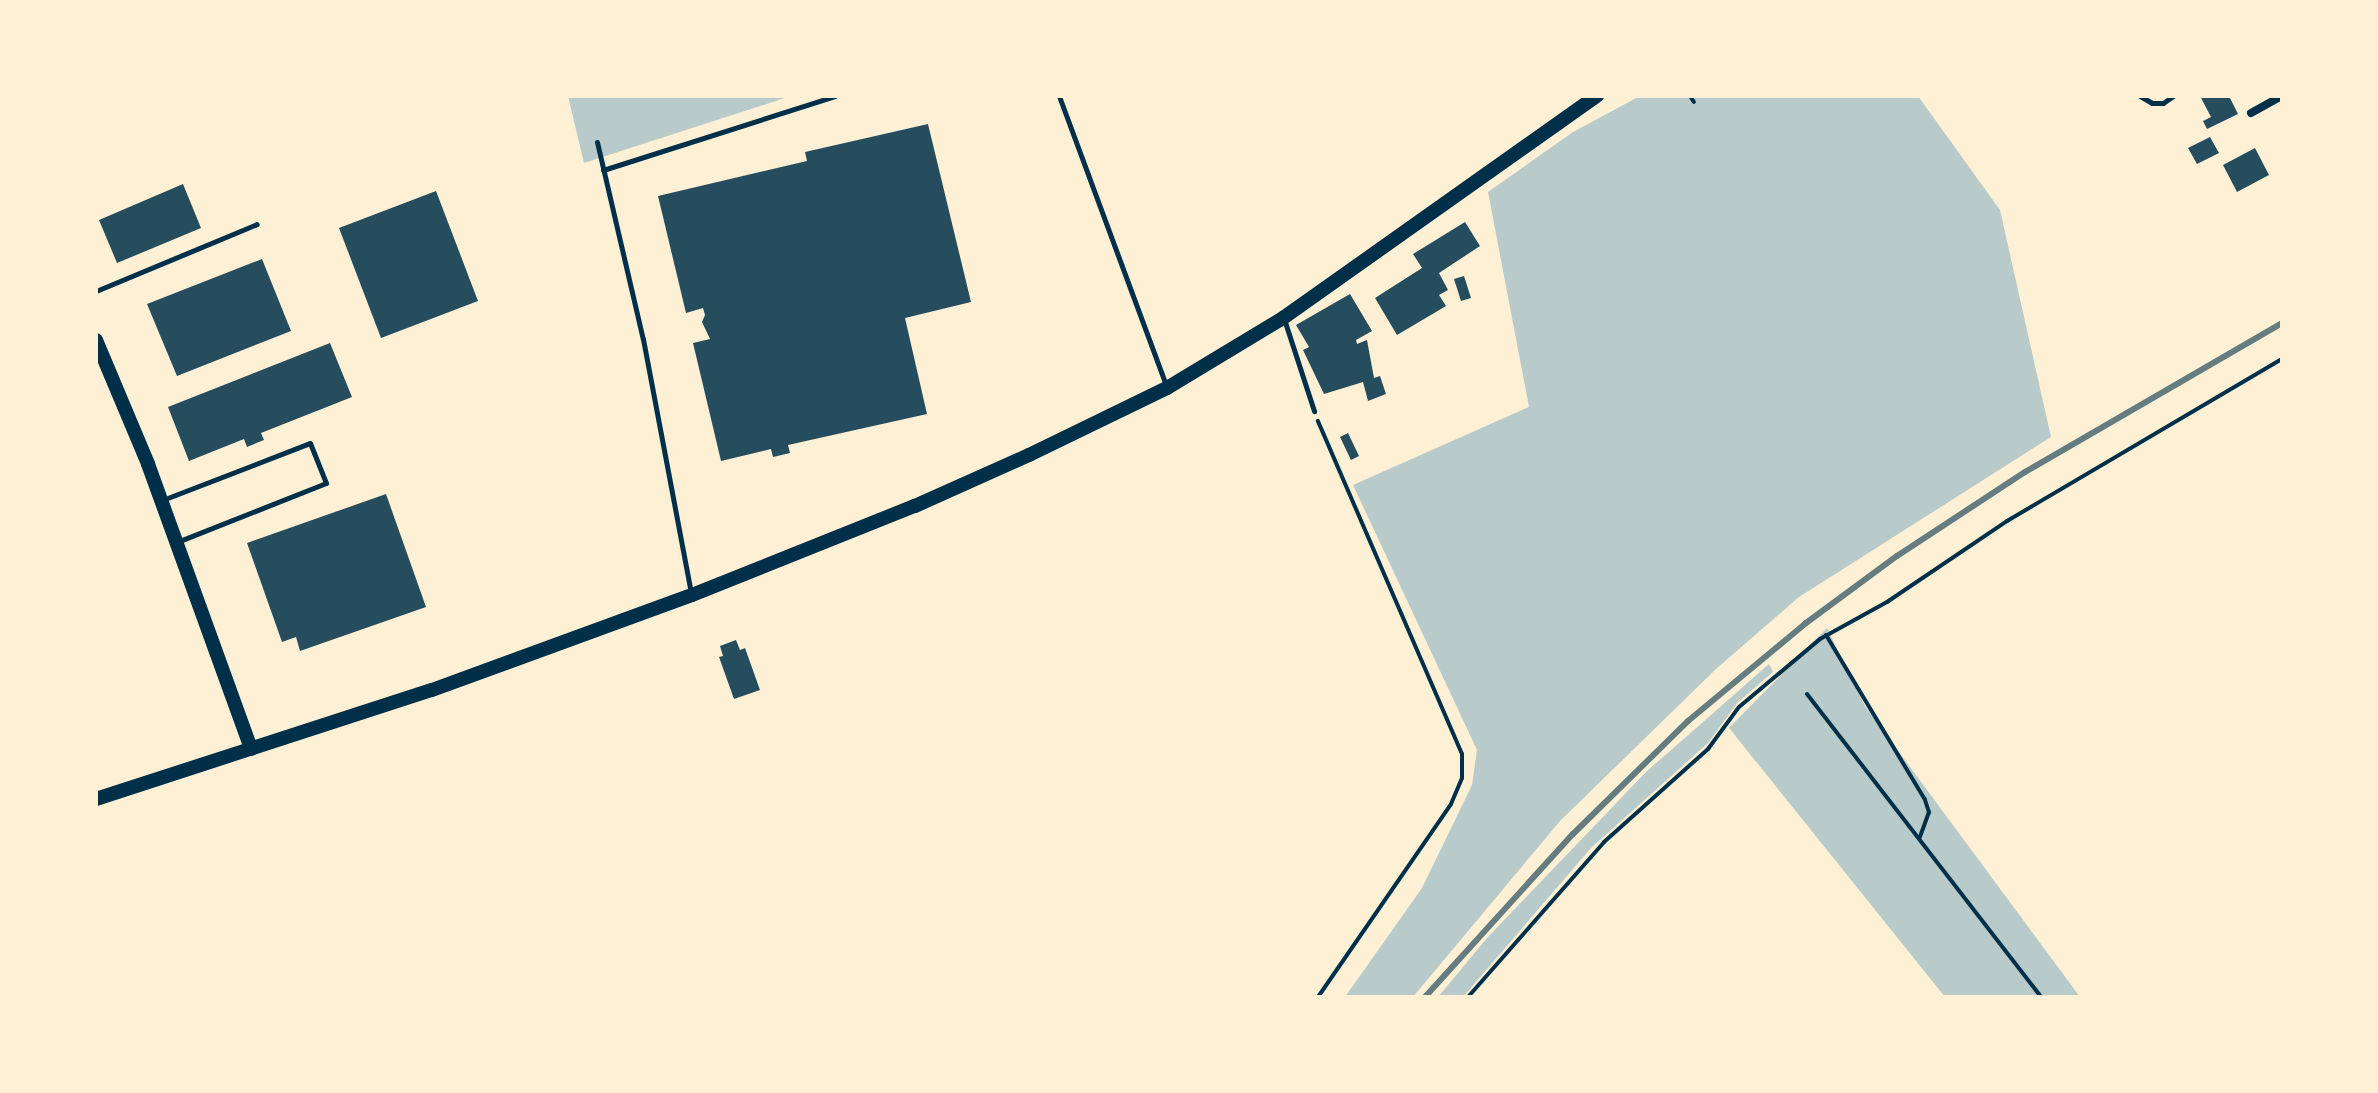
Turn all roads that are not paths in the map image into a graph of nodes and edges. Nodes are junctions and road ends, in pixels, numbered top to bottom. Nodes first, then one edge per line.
1 (835, 96) edge
2 (1059, 96) edge
3 (1597, 96) edge
4 (2140, 96) edge
5 (2173, 96) edge
6 (2282, 96) edge
7 (2251, 113) dead end
8 (597, 142) dead end
9 (603, 170) junction
10 (257, 224) dead end
11 (96, 291) edge
12 (1283, 318) junction
13 (96, 340) edge
14 (1167, 388) junction
15 (1314, 411) road end
16 (161, 500) junction
17 (177, 542) junction
18 (692, 595) junction
19 (251, 749) junction
20 (96, 799) edge

1 - 9 lane
2 - 14 lane
3 - 12 street
4 - 5 lane
6 - 7 street
8 - 9 lane
9 - 18 lane
10 - 11 lane
12 - 14 street
12 - 15 lane
13 - 16 street
14 - 18 street
16 - 17 street
16 - 17 lane
17 - 19 street
18 - 19 street
19 - 20 street

